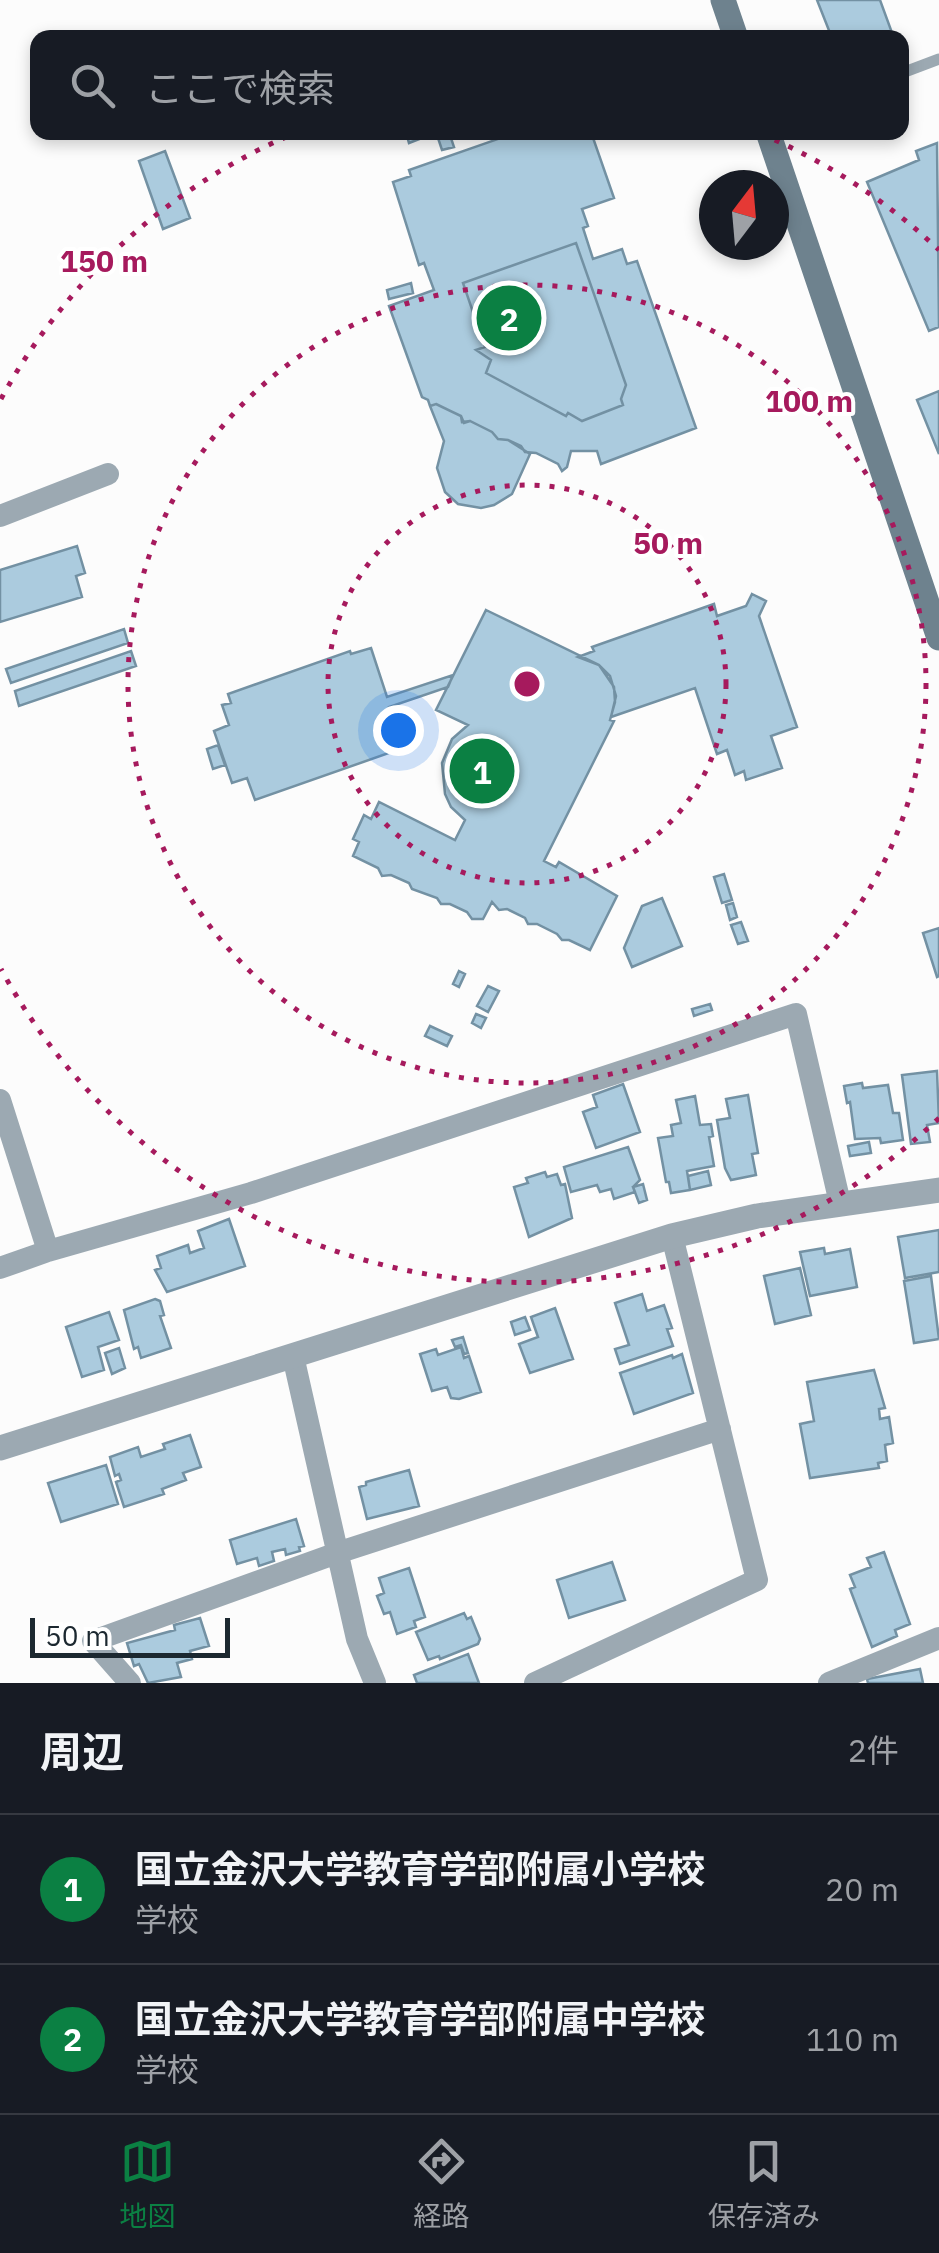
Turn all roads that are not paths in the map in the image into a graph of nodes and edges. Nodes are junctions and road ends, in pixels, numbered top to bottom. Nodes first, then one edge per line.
1 (723, 0) edge
2 (733, 30) edge
3 (939, 59) edge
4 (909, 70) edge
5 (771, 140) edge
6 (108, 474) dead end
7 (0, 516) edge
8 (939, 638) edge
9 (0, 1100) edge
10 (939, 1190) edge
11 (840, 1203) junction
12 (672, 1236) junction
13 (48, 1252) junction
14 (0, 1268) edge
15 (293, 1356) junction
16 (720, 1429) junction
17 (0, 1448) edge
18 (337, 1553) junction
19 (939, 1638) edge
20 (130, 1683) edge
21 (375, 1683) edge
22 (535, 1683) edge
23 (829, 1683) edge

1 - 2 main road
3 - 4 lane
5 - 8 main road
6 - 7 street
9 - 13 street
10 - 11 street
11 - 12 street
11 - 13 street
12 - 15 street
12 - 16 street
13 - 14 street
15 - 17 street
15 - 18 street
16 - 18 street
16 - 22 street
18 - 20 street
18 - 21 street
19 - 23 street

